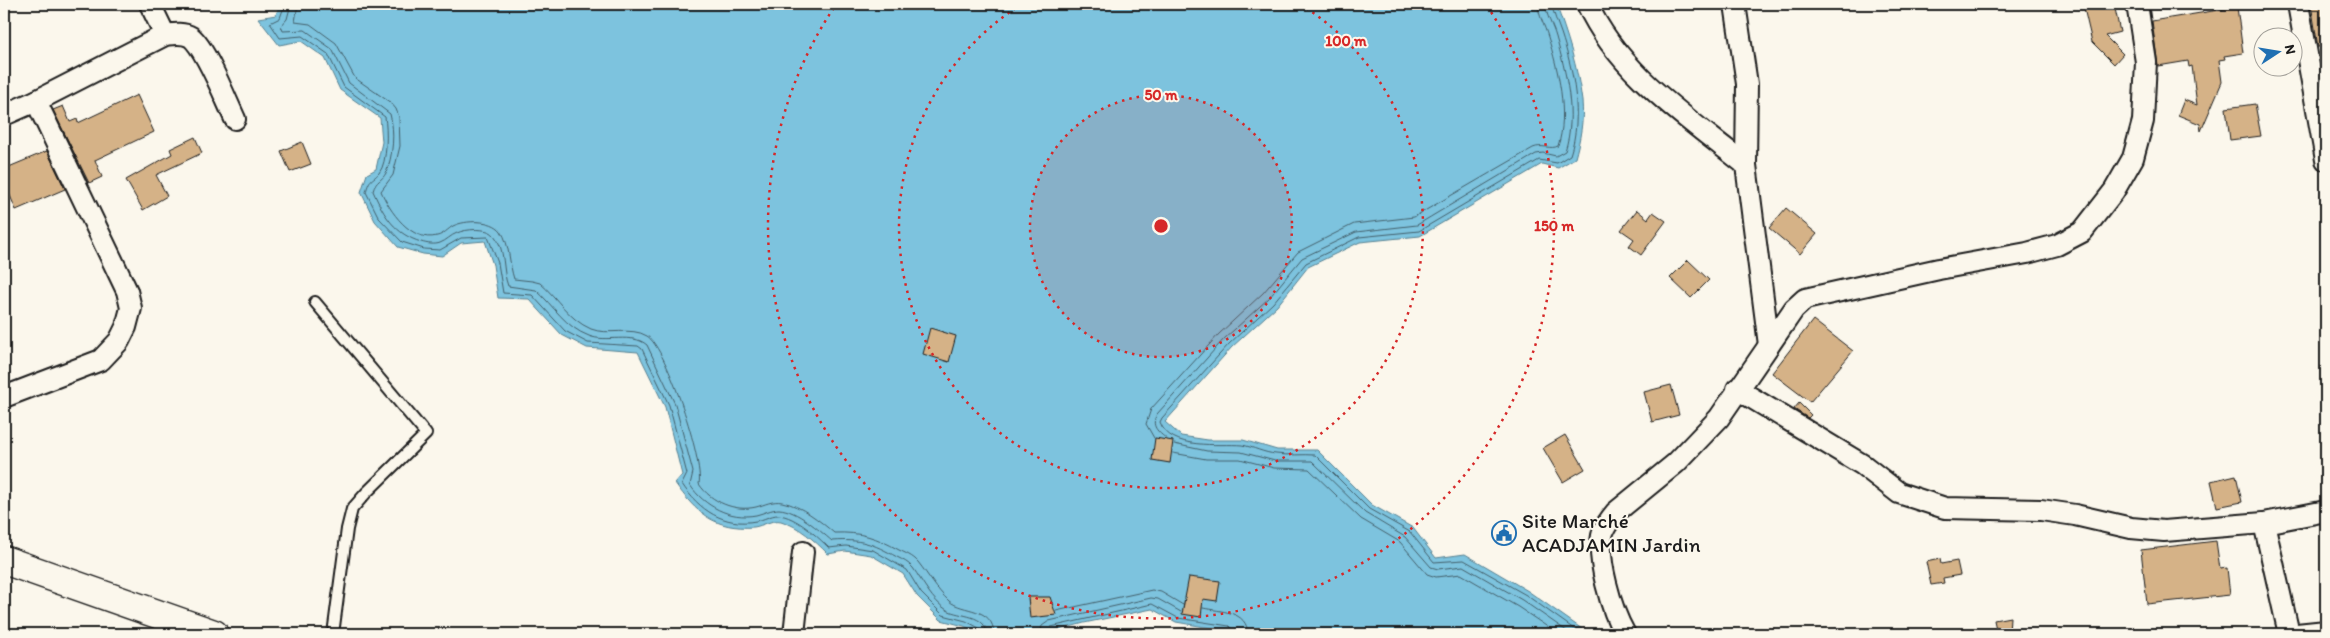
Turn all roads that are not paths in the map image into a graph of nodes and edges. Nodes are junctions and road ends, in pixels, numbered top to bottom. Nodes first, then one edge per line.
1 (150, 4) edge
2 (1587, 4) edge
3 (1735, 4) edge
4 (2136, 4) edge
5 (2298, 4) edge
6 (164, 35) junction
7 (36, 101) junction
8 (5, 109) edge
9 (235, 119) dead end
10 (2326, 160) edge
11 (1746, 166) junction
12 (315, 302) dead end
13 (1770, 344) junction
14 (1737, 389) junction
15 (4, 397) edge
16 (2326, 512) edge
17 (2264, 523) junction
18 (803, 552) dead end
19 (4, 560) edge
20 (2326, 631) edge
21 (214, 634) edge
22 (333, 634) edge
23 (794, 634) edge
24 (1625, 634) edge
25 (2289, 634) edge
26 (2297, 634) edge

1 - 6 street
2 - 11 street
3 - 11 street
4 - 13 street
5 - 10 street
6 - 7 street
6 - 9 street
7 - 8 street
7 - 15 street
11 - 13 street
12 - 22 lane
13 - 14 street
14 - 17 street
14 - 24 street
16 - 17 street
17 - 25 street
18 - 23 street
19 - 21 street
20 - 26 street

